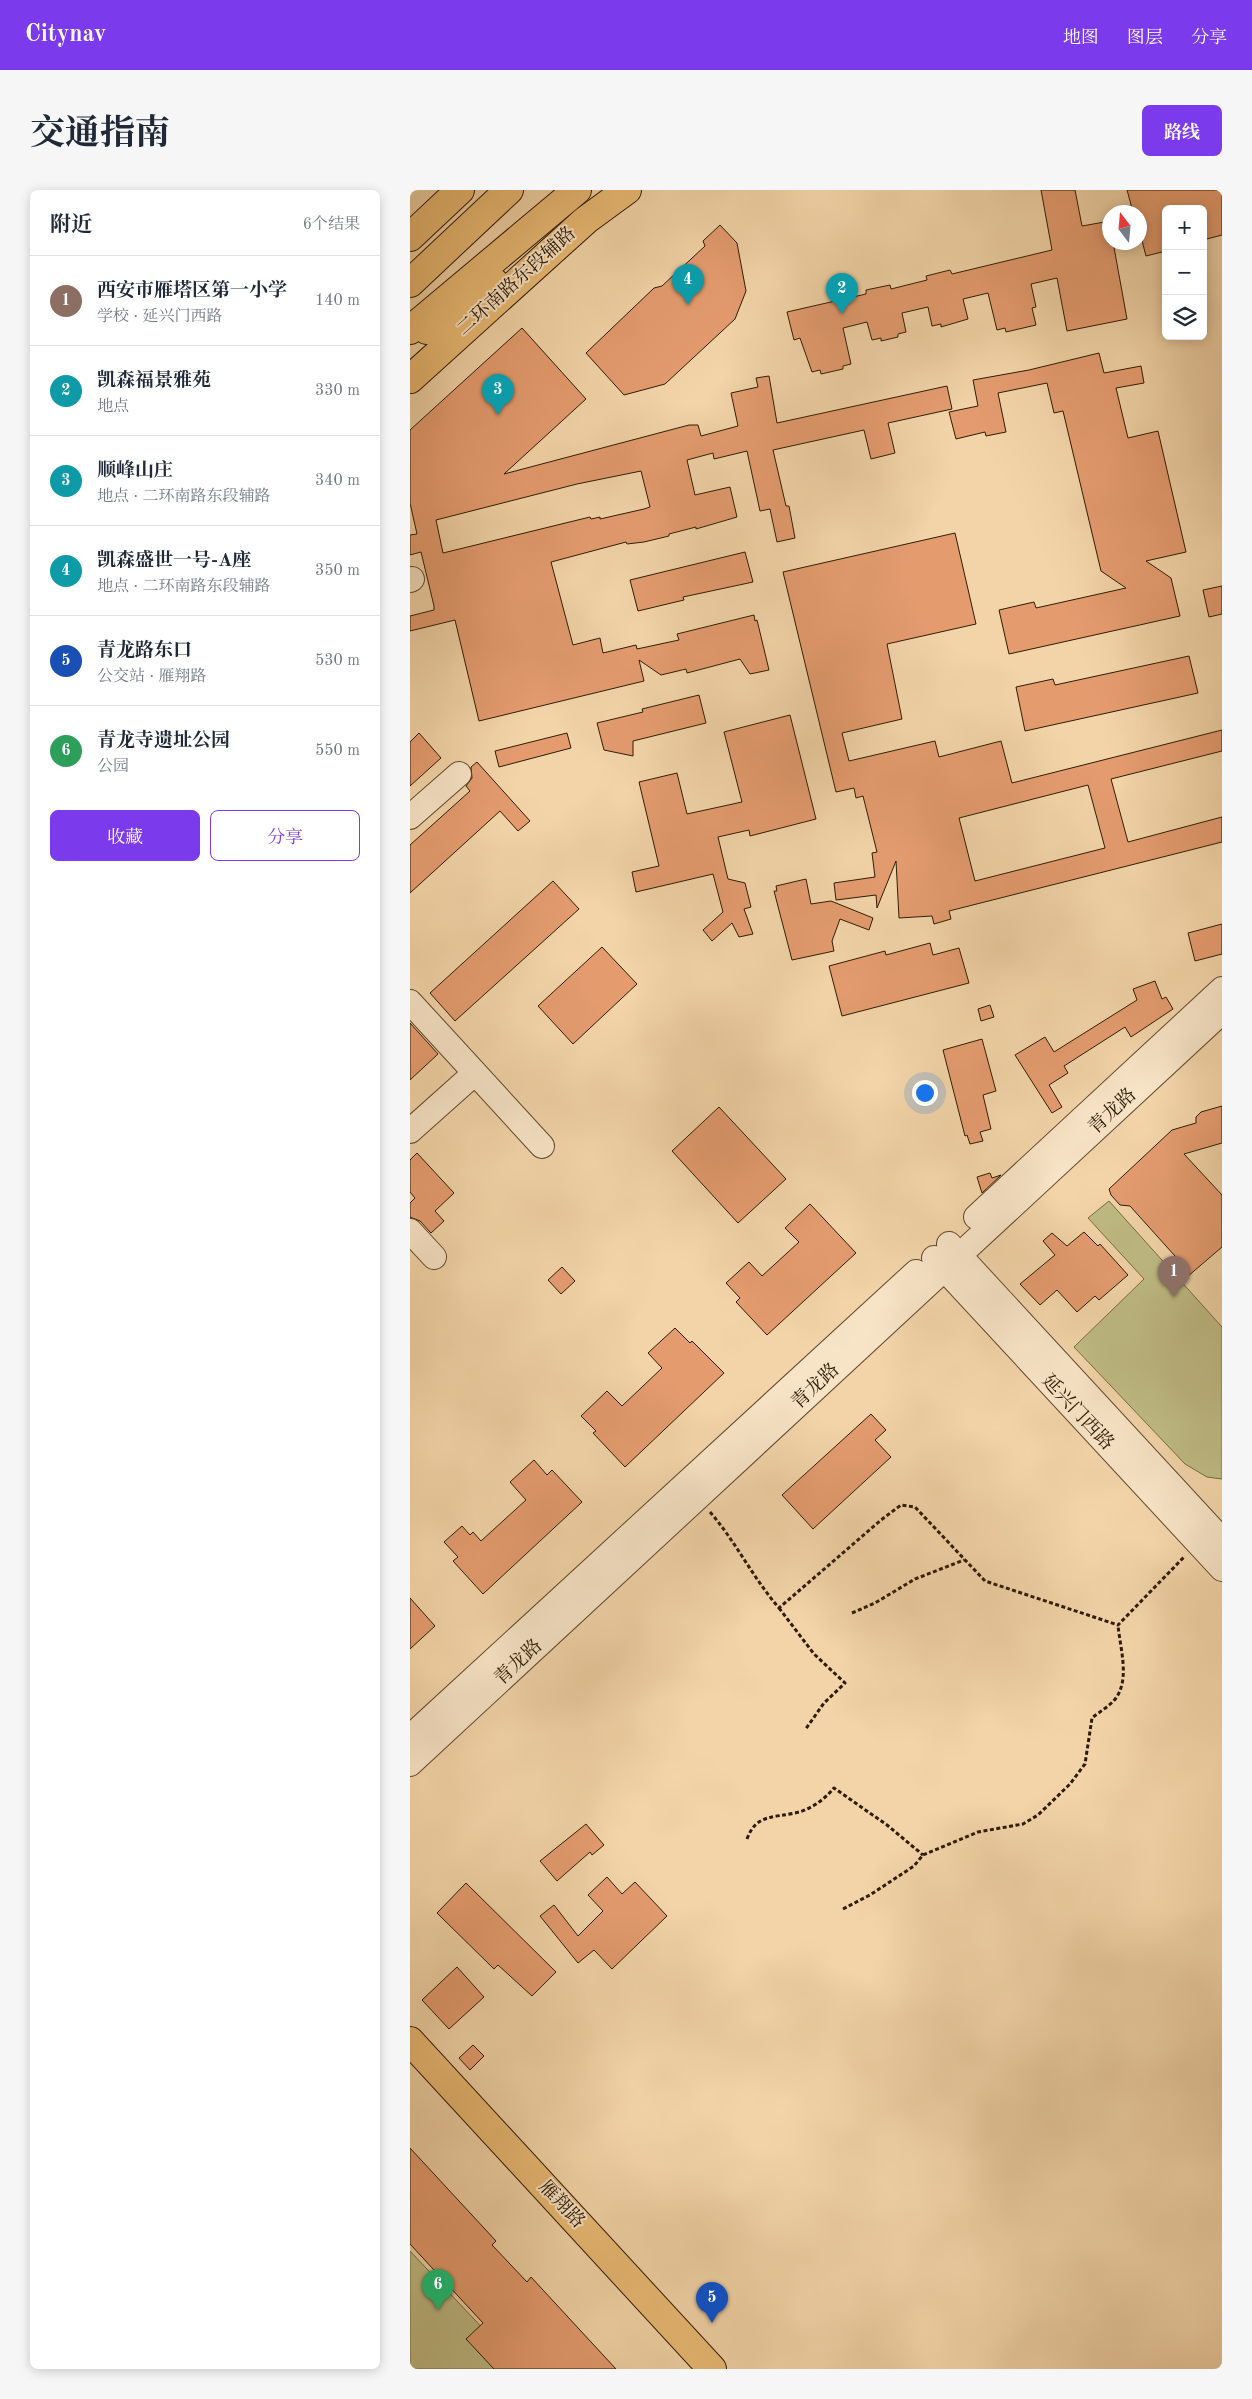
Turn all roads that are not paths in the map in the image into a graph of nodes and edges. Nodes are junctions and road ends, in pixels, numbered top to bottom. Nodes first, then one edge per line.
1 (460, 190) edge
2 (509, 190) edge
3 (577, 190) edge
4 (627, 190) edge
5 (586, 220) junction
6 (410, 237) edge
7 (410, 283) edge
8 (410, 330) edge
9 (410, 342) edge
10 (410, 379) edge
11 (459, 774) dead end
12 (410, 817) edge
13 (1222, 988) edge
14 (410, 1002) edge
15 (1222, 1012) edge
16 (475, 1073) junction
17 (410, 1131) edge
18 (542, 1146) dead end
19 (410, 1231) edge
20 (946, 1256) junction
21 (434, 1257) dead end
22 (1222, 1540) edge
23 (1222, 1569) edge
24 (410, 1737) edge
25 (410, 1764) edge
26 (410, 2041) edge
27 (410, 2068) edge
28 (689, 2369) edge
29 (712, 2369) edge

1 - 6 main road
2 - 7 main road
3 - 8 main road
4 - 5 main road, 二环南路东段辅路
5 - 9 main road
5 - 10 main road, 二环南路东段辅路
11 - 12 street
13 - 20 street, 青龙路
14 - 16 street
15 - 20 street, 青龙路
16 - 17 street
16 - 18 street
19 - 21 street
20 - 22 street, 延兴门西路
20 - 23 street, 延兴门西路
20 - 24 street, 青龙路
20 - 25 street, 青龙路
26 - 29 main road, 雁翔路
27 - 28 main road, 雁翔路

